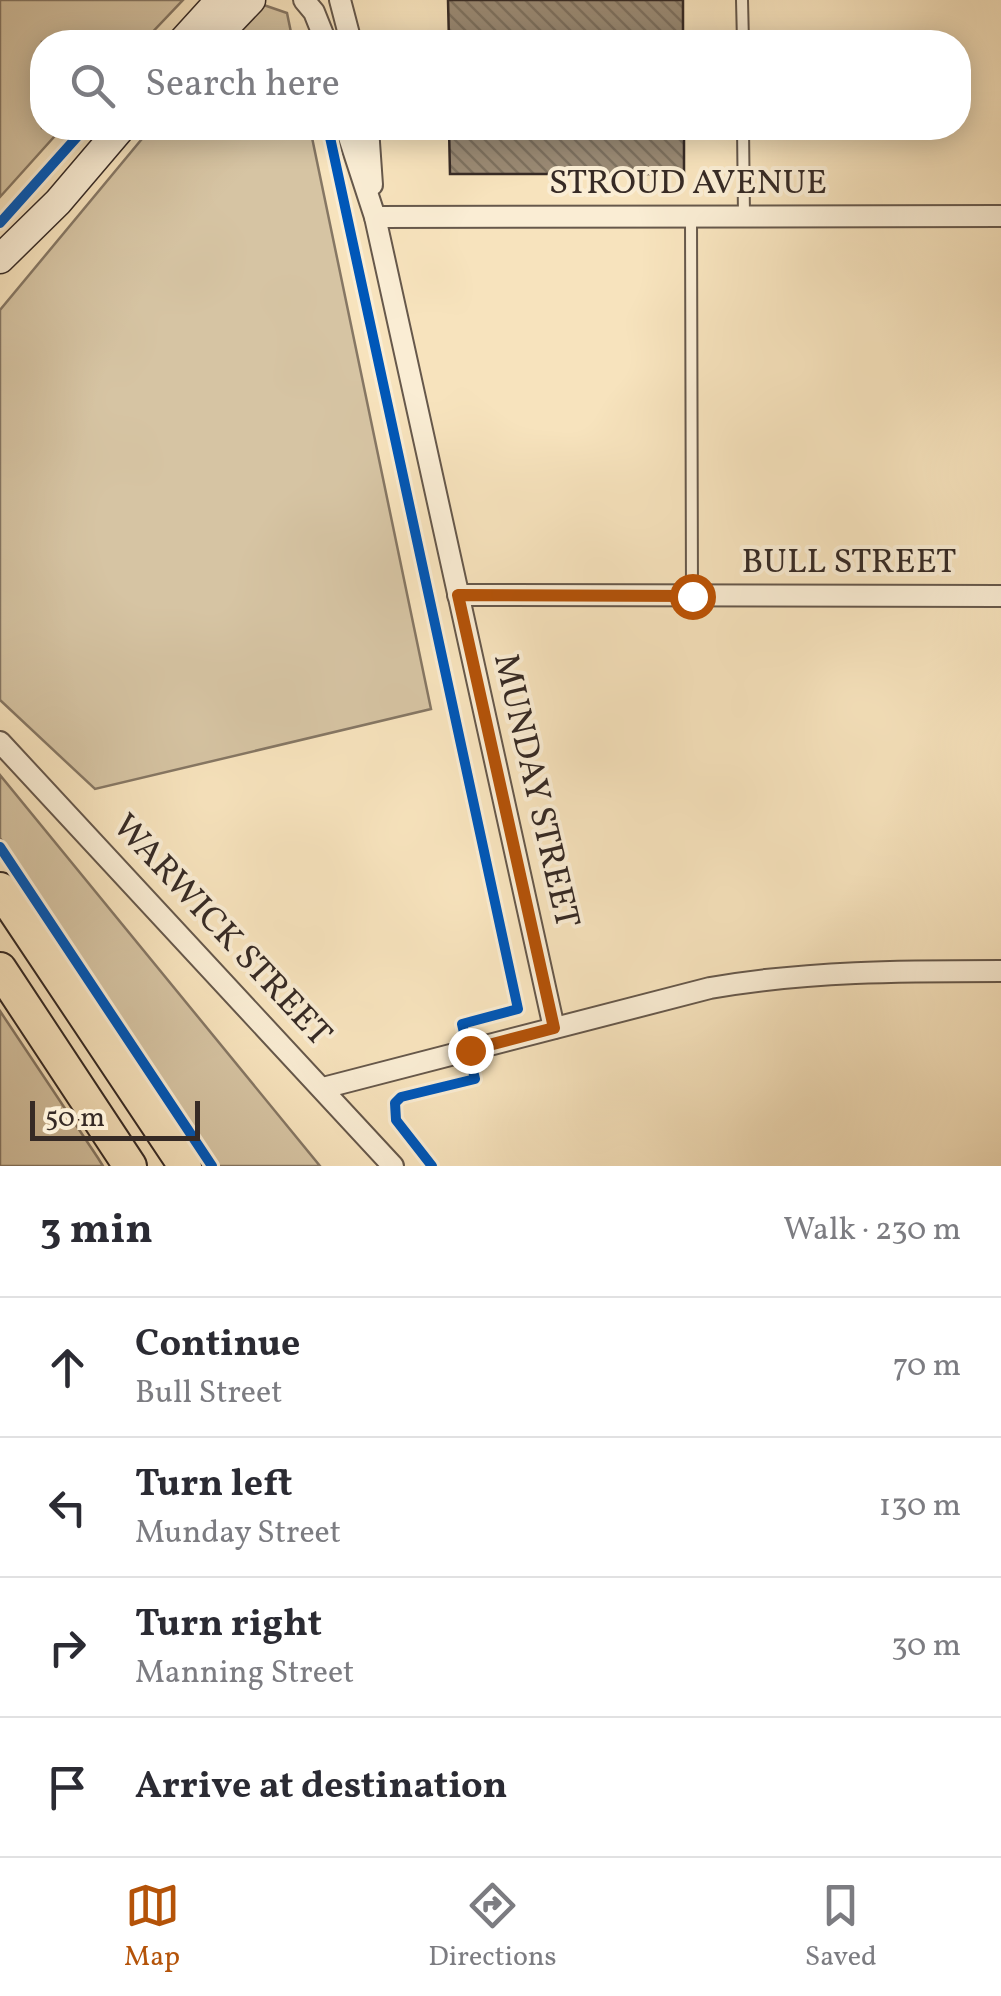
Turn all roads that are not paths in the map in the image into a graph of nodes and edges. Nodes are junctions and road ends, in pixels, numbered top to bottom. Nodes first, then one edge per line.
1 (220, 0) edge
2 (251, 0) edge
3 (304, 0) edge
4 (340, 0) edge
5 (742, 0) edge
6 (193, 30) edge
7 (222, 30) edge
8 (321, 30) edge
9 (348, 30) edge
10 (743, 30) edge
11 (111, 140) edge
12 (350, 140) edge
13 (369, 140) edge
14 (743, 140) edge
15 (1001, 216) edge
16 (374, 217) junction
17 (691, 217) junction
18 (744, 217) junction
19 (0, 259) edge
20 (458, 595) junction
21 (692, 596) junction
22 (1001, 596) edge
23 (0, 742) edge
24 (0, 888) edge
25 (0, 968) edge
26 (1001, 971) edge
27 (554, 1028) junction
28 (323, 1088) junction
29 (130, 1166) edge
30 (185, 1166) edge
31 (393, 1166) edge

1 - 6 main road
2 - 7 main road
3 - 8 street
4 - 9 street
5 - 10 lane
11 - 19 main road
12 - 16 street, MUNDAY STREET
13 - 16 street, MUNDAY STREET
14 - 18 lane
15 - 18 street, STROUD AVENUE
16 - 17 street, STROUD AVENUE
16 - 20 street, MUNDAY STREET
17 - 18 street, STROUD AVENUE
17 - 21 lane
20 - 21 street, BULL STREET
20 - 27 street, MUNDAY STREET
21 - 22 street, BULL STREET
23 - 28 street, WARWICK STREET
24 - 30 highway
25 - 29 highway
26 - 27 street
27 - 28 street
28 - 31 street, WARWICK STREET

